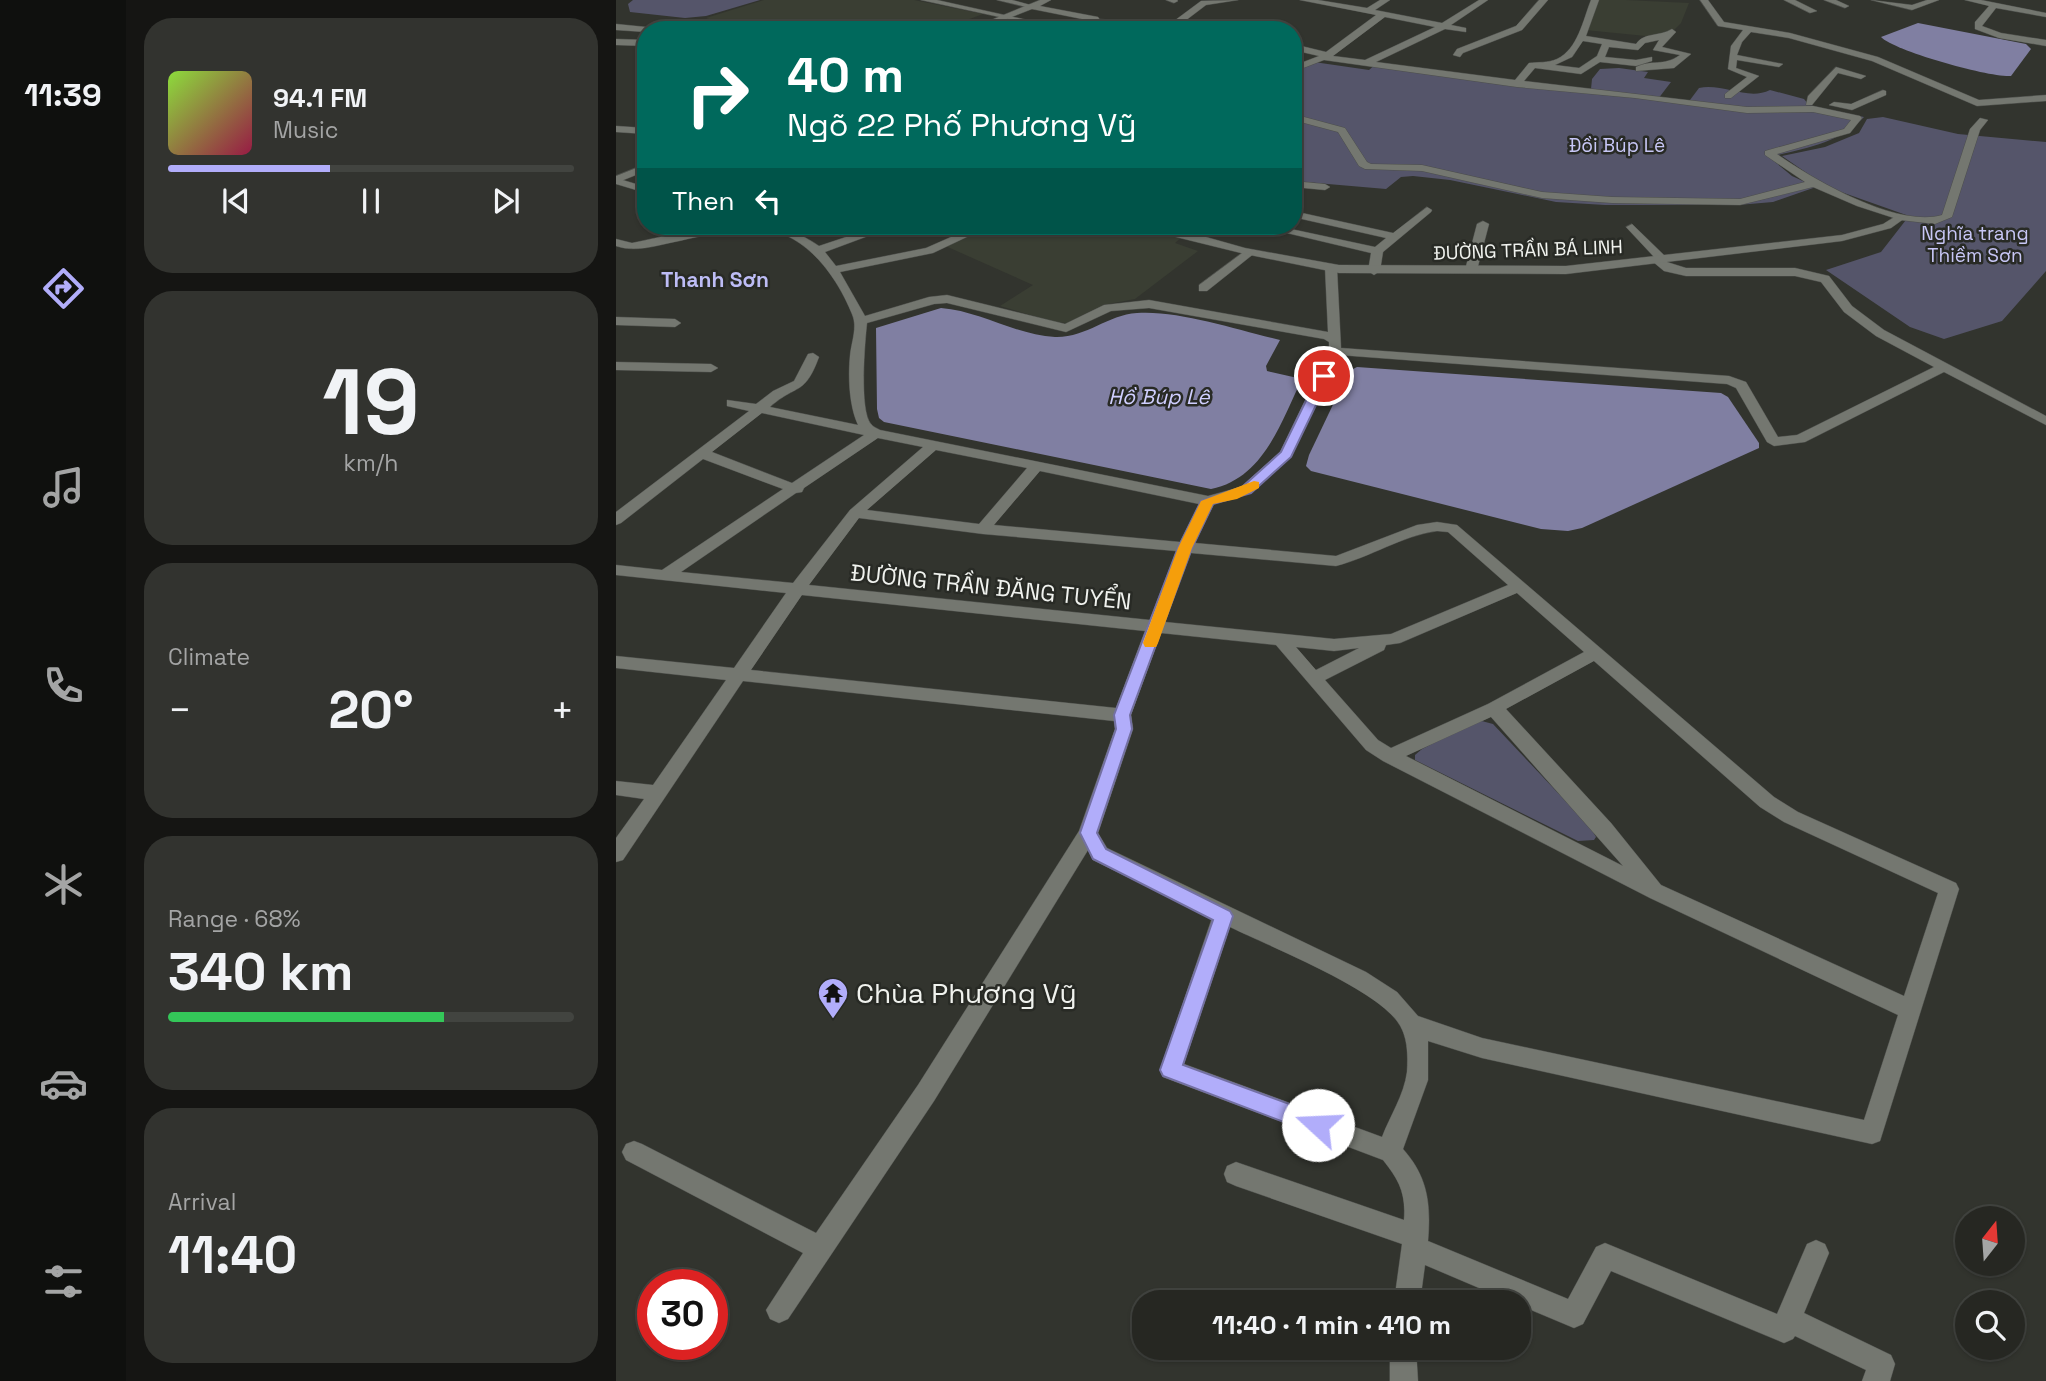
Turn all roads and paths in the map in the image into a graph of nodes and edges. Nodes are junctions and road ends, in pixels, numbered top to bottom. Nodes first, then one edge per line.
1 (925, 0) edge
2 (1001, 0) edge
3 (1047, 0) edge
4 (1234, 0) edge
5 (1304, 0) edge
6 (1386, 0) edge
7 (1485, 0) edge
8 (1544, 0) edge
9 (1595, 0) edge
10 (1704, 0) edge
11 (1788, 0) edge
12 (1828, 0) edge
13 (1875, 0) edge
14 (1935, 0) edge
15 (1969, 0) edge
16 (1996, 4) edge
17 (1845, 6) dead end
18 (1034, 7) junction
19 (1813, 10) dead end
20 (1368, 11) junction
21 (1383, 14) junction
22 (2046, 15) edge
23 (1007, 17) junction
24 (996, 21) edge
25 (1027, 21) edge
26 (1098, 21) edge
27 (1179, 21) edge
28 (1444, 26) junction
29 (616, 27) edge
30 (637, 29) edge
31 (1749, 29) junction
32 (1463, 30) dead end
33 (1582, 38) junction
34 (616, 42) edge
35 (637, 43) edge
36 (2046, 43) edge
37 (1606, 44) junction
38 (1302, 49) edge
39 (1457, 55) dead end
40 (1326, 56) junction
41 (1732, 57) junction
42 (1650, 58) dead end
43 (1599, 59) junction
44 (1366, 62) junction
45 (1779, 64) dead end
46 (1302, 65) edge
47 (1546, 65) junction
48 (1639, 69) dead end
49 (1861, 76) dead end
50 (1517, 84) junction
51 (1883, 93) dead end
52 (1728, 96) dead end
53 (2046, 98) edge
54 (2030, 99) junction
55 (2046, 110) edge
56 (1302, 119) edge
57 (1983, 120) dead end
58 (616, 128) edge
59 (637, 130) edge
60 (637, 171) edge
61 (618, 178) edge
62 (1814, 183) junction
63 (1302, 185) edge
64 (637, 186) edge
65 (1325, 187) dead end
66 (1427, 210) dead end
67 (1302, 216) edge
68 (1900, 218) junction
69 (1483, 224) dead end
70 (1632, 227) dead end
71 (654, 235) edge
72 (689, 235) edge
73 (794, 235) edge
74 (863, 235) edge
75 (965, 235) edge
76 (1183, 235) edge
77 (1201, 235) edge
78 (1302, 235) edge
79 (1393, 236) junction
80 (1194, 239) junction
81 (616, 242) edge
82 (631, 247) junction
83 (819, 250) junction
84 (1377, 251) junction
85 (1250, 252) junction
86 (616, 254) edge
87 (1661, 261) junction
88 (1331, 268) junction
89 (833, 270) junction
90 (1471, 270) junction
91 (1374, 271) junction
92 (1203, 288) dead end
93 (616, 321) edge
94 (861, 321) junction
95 (675, 323) dead end
96 (1335, 346) junction
97 (813, 357) dead end
98 (616, 366) edge
99 (711, 368) dead end
100 (1944, 368) junction
101 (732, 402) dead end
102 (763, 407) junction
103 (2046, 421) edge
104 (876, 433) junction
105 (933, 445) junction
106 (704, 454) junction
107 (1037, 466) junction
108 (797, 489) junction
109 (1208, 501) junction
110 (855, 513) junction
111 (616, 520) edge
112 (983, 529) junction
113 (1185, 548) junction
114 (616, 570) edge
115 (665, 575) junction
116 (1518, 587) junction
117 (796, 591) junction
118 (1157, 626) junction
119 (1394, 639) junction
120 (1281, 640) junction
121 (1594, 654) junction
122 (616, 662) edge
123 (740, 676) junction
124 (1314, 678) junction
125 (1494, 708) junction
126 (1122, 715) junction
127 (1390, 756) junction
128 (616, 788) edge
129 (658, 793) junction
130 (1088, 833) junction
131 (616, 854) edge
132 (1657, 891) junction
133 (1223, 916) junction
134 (1911, 1010) junction
135 (1413, 1024) junction
136 (634, 1152) dead end
137 (1391, 1152) junction
138 (1236, 1174) dead end
139 (1415, 1242) junction
140 (821, 1249) junction
141 (1816, 1253) dead end
142 (1409, 1290) edge
143 (779, 1310) dead end
144 (1789, 1319) junction
145 (1403, 1360) edge
146 (1404, 1381) edge
147 (1876, 1381) edge

1 - 23 street
2 - 18 street
3 - 18 street
4 - 27 street
5 - 20 street
6 - 20 street
7 - 28 street
8 - 39 street
9 - 33 street
10 - 31 street
11 - 19 street
12 - 17 street
13 - 14 street
15 - 16 street
16 - 22 street
16 - 36 street
18 - 23 street
18 - 26 street
20 - 21 street
21 - 28 street
21 - 40 street
23 - 24 street
23 - 25 street
28 - 32 street
28 - 44 street
29 - 30 street
31 - 41 street
31 - 54 street
33 - 37 street
33 - 47 street
34 - 35 street
37 - 43 street
37 - 48 street
38 - 40 street
40 - 44 street
40 - 46 street
41 - 45 street
41 - 52 street
42 - 43 street
43 - 47 street
44 - 50 street
47 - 50 street
49 - 51 street
50 - 62 street
53 - 54 street
54 - 55 street
56 - 62 street
57 - 68 street
58 - 59 street
60 - 61 street
61 - 64 street
62 - 68 street
63 - 65 street
66 - 79 street
67 - 79 street
68 - 87 street, ĐƯỜNG TRẦN BÁ LINH
69 - 90 street
70 - 87 street
71 - 82 street
72 - 82 street
73 - 83 street
74 - 83 street
75 - 89 street
76 - 80 street, ĐƯỜNG TRẦN BÁ LINH
77 - 80 street
78 - 84 street
79 - 84 street
80 - 85 street, ĐƯỜNG TRẦN BÁ LINH
81 - 82 street
82 - 86 street
83 - 89 street
84 - 91 street
85 - 88 street, ĐƯỜNG TRẦN BÁ LINH
85 - 92 street
87 - 90 street, ĐƯỜNG TRẦN BÁ LINH
87 - 100 street
88 - 91 street, ĐƯỜNG TRẦN BÁ LINH
88 - 96 street
89 - 94 street
90 - 91 street, ĐƯỜNG TRẦN BÁ LINH
93 - 95 street
94 - 96 street
94 - 104 street
96 - 100 street
96 - 109 street
97 - 102 street
98 - 99 street
100 - 103 street
101 - 102 street
102 - 104 street
102 - 106 street
104 - 105 street
104 - 108 street
105 - 107 street
105 - 110 street
106 - 108 street
106 - 111 street
107 - 109 street
107 - 112 street
108 - 115 street
109 - 113 street
110 - 112 street
110 - 117 street
112 - 113 street
113 - 116 street
113 - 118 street
114 - 115 street, ĐƯỜNG TRẦN ĐĂNG TUYỂN
115 - 117 street, ĐƯỜNG TRẦN ĐĂNG TUYỂN
116 - 119 street, ĐƯỜNG TRẦN ĐĂNG TUYỂN
116 - 121 street
117 - 118 street, ĐƯỜNG TRẦN ĐĂNG TUYỂN
117 - 123 street
118 - 120 street, ĐƯỜNG TRẦN ĐĂNG TUYỂN
118 - 126 street
119 - 120 street, ĐƯỜNG TRẦN ĐĂNG TUYỂN
119 - 124 street
120 - 124 street
121 - 125 street
121 - 134 street
122 - 123 street
123 - 126 street
123 - 129 street
124 - 127 street
125 - 127 street
125 - 132 street
126 - 130 street
127 - 132 street
128 - 129 street
129 - 131 street
130 - 133 street
130 - 140 street
132 - 134 street
133 - 135 street
133 - 137 street
134 - 135 street
135 - 137 street
136 - 140 street
137 - 139 street
138 - 139 street
139 - 142 street
139 - 144 street
140 - 143 street
141 - 144 street
144 - 147 street
145 - 146 street

